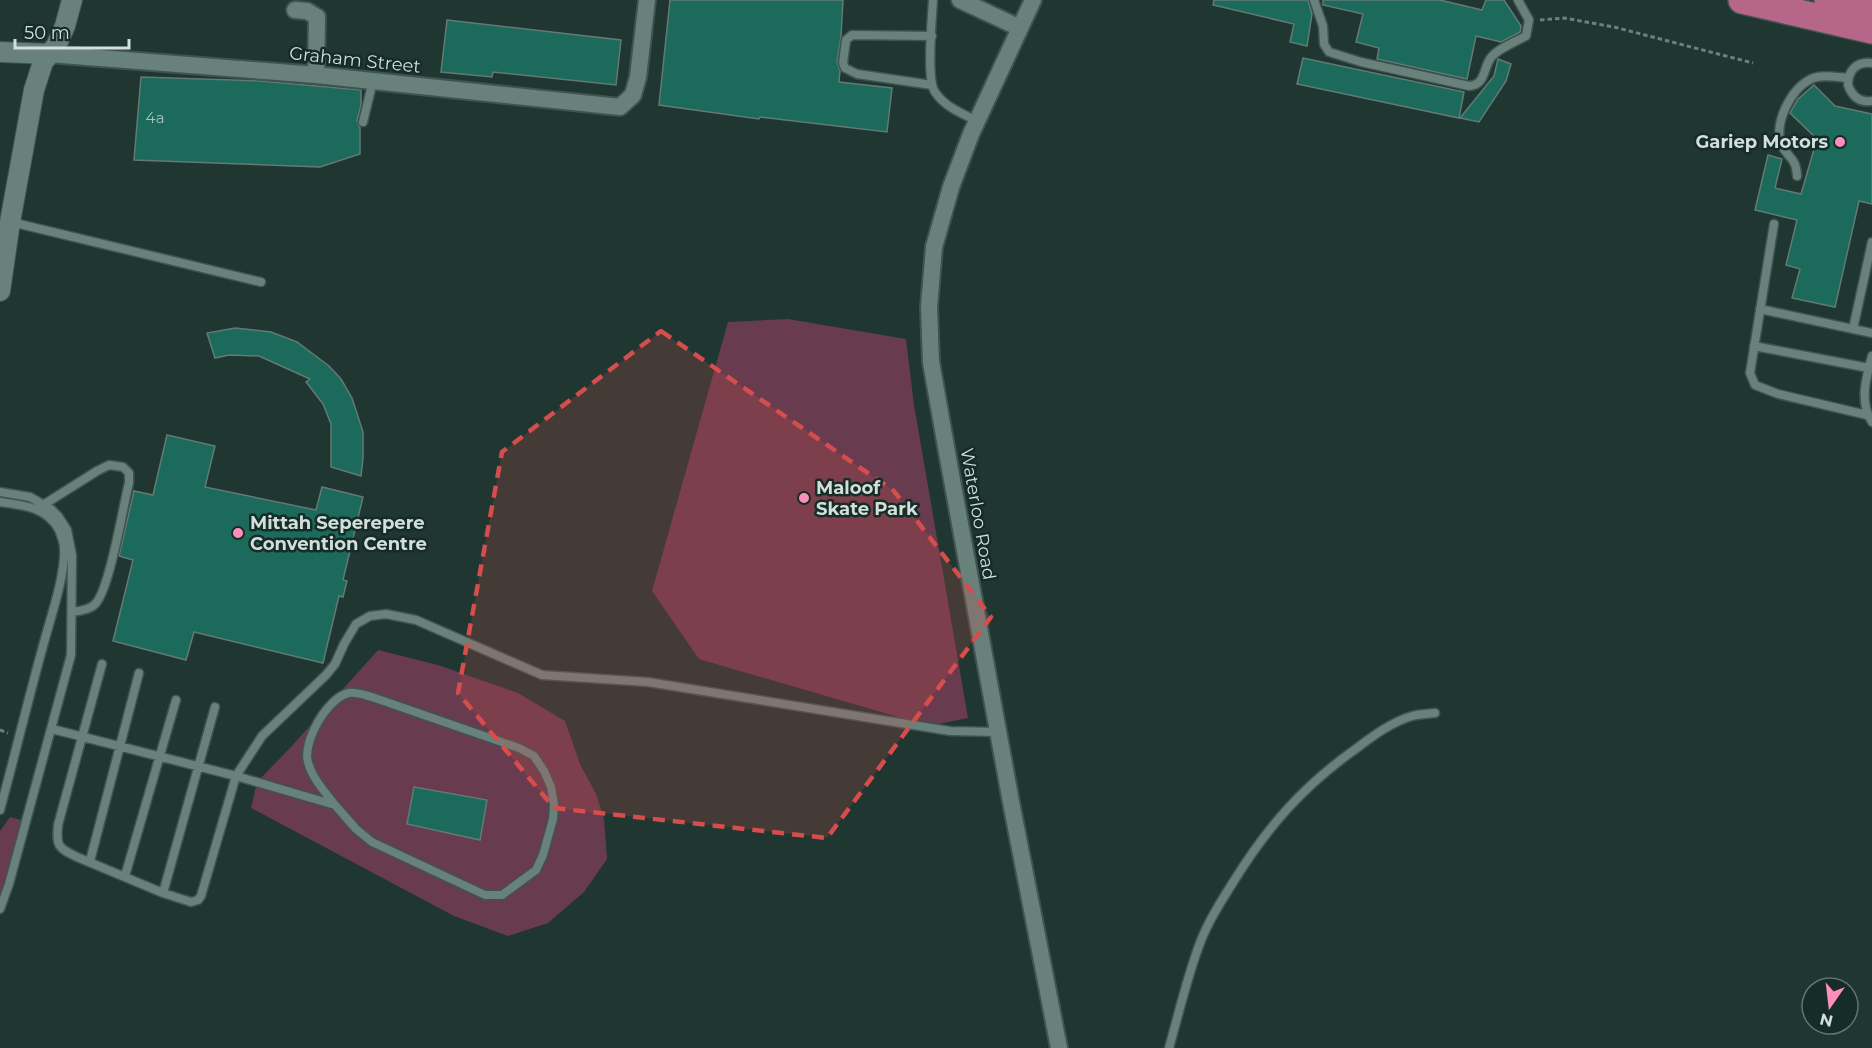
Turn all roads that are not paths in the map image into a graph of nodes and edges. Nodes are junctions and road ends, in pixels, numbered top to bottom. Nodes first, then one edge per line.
1 (72, 0) edge
2 (647, 0) edge
3 (933, 0) edge
4 (960, 0) edge
5 (1033, 0) edge
6 (1314, 0) edge
7 (1518, 0) edge
8 (1742, 0) edge
9 (1828, 0) edge
10 (295, 10) dead end
11 (1868, 12) edge
12 (1020, 28) junction
13 (932, 36) junction
14 (0, 52) edge
15 (49, 54) junction
16 (1872, 63) edge
17 (316, 75) junction
18 (1848, 78) junction
19 (373, 81) junction
20 (932, 85) junction
21 (1872, 101) edge
22 (977, 121) junction
23 (363, 122) dead end
24 (1797, 176) dead end
25 (10, 222) junction
26 (1774, 224) dead end
27 (1872, 242) edge
28 (261, 282) dead end
29 (0, 291) edge
30 (1760, 309) junction
31 (1853, 329) junction
32 (1872, 333) edge
33 (1754, 346) junction
34 (1872, 356) edge
35 (1869, 368) junction
36 (1870, 418) edge
37 (0, 492) edge
38 (0, 502) edge
39 (40, 506) junction
40 (72, 612) junction
41 (102, 664) dead end
42 (139, 673) dead end
43 (176, 700) dead end
44 (215, 707) dead end
45 (1435, 713) dead end
46 (52, 729) junction
47 (998, 732) junction
48 (82, 737) junction
49 (120, 746) junction
50 (158, 756) junction
51 (199, 766) junction
52 (236, 776) junction
53 (335, 806) junction
54 (0, 810) edge
55 (90, 861) junction
56 (124, 876) junction
57 (163, 893) junction
58 (0, 909) edge
59 (1059, 1048) edge
60 (1169, 1048) edge

1 - 15 street
2 - 19 street, Graham Street
3 - 13 lane
4 - 12 street
5 - 12 street, Waterloo Road
6 - 7 lane
8 - 11 highway
9 - 11 highway
10 - 17 street
12 - 22 street, Waterloo Road
13 - 20 lane
13 - 20 lane
14 - 15 street
15 - 17 street, Graham Street
15 - 25 street
16 - 18 lane
17 - 19 street, Graham Street
18 - 21 lane
18 - 24 lane
19 - 23 lane
20 - 22 lane
22 - 47 street, Waterloo Road
25 - 28 lane
25 - 29 street
26 - 30 lane
27 - 31 lane
30 - 31 lane
30 - 33 lane
31 - 32 lane
33 - 35 lane
33 - 36 lane
34 - 35 lane
35 - 36 lane
37 - 39 lane
38 - 39 lane
39 - 40 lane
39 - 40 lane
39 - 54 lane
40 - 46 lane
41 - 48 lane
42 - 49 lane
43 - 50 lane
44 - 51 lane
45 - 60 lane
46 - 48 lane
46 - 58 lane
47 - 52 lane
47 - 59 street, Waterloo Road
48 - 49 lane
48 - 55 lane
49 - 50 lane
49 - 55 lane
50 - 51 lane
50 - 56 lane
51 - 52 lane
51 - 57 lane
52 - 53 lane
52 - 57 lane
53 - 53 lane
55 - 56 lane
56 - 57 lane

